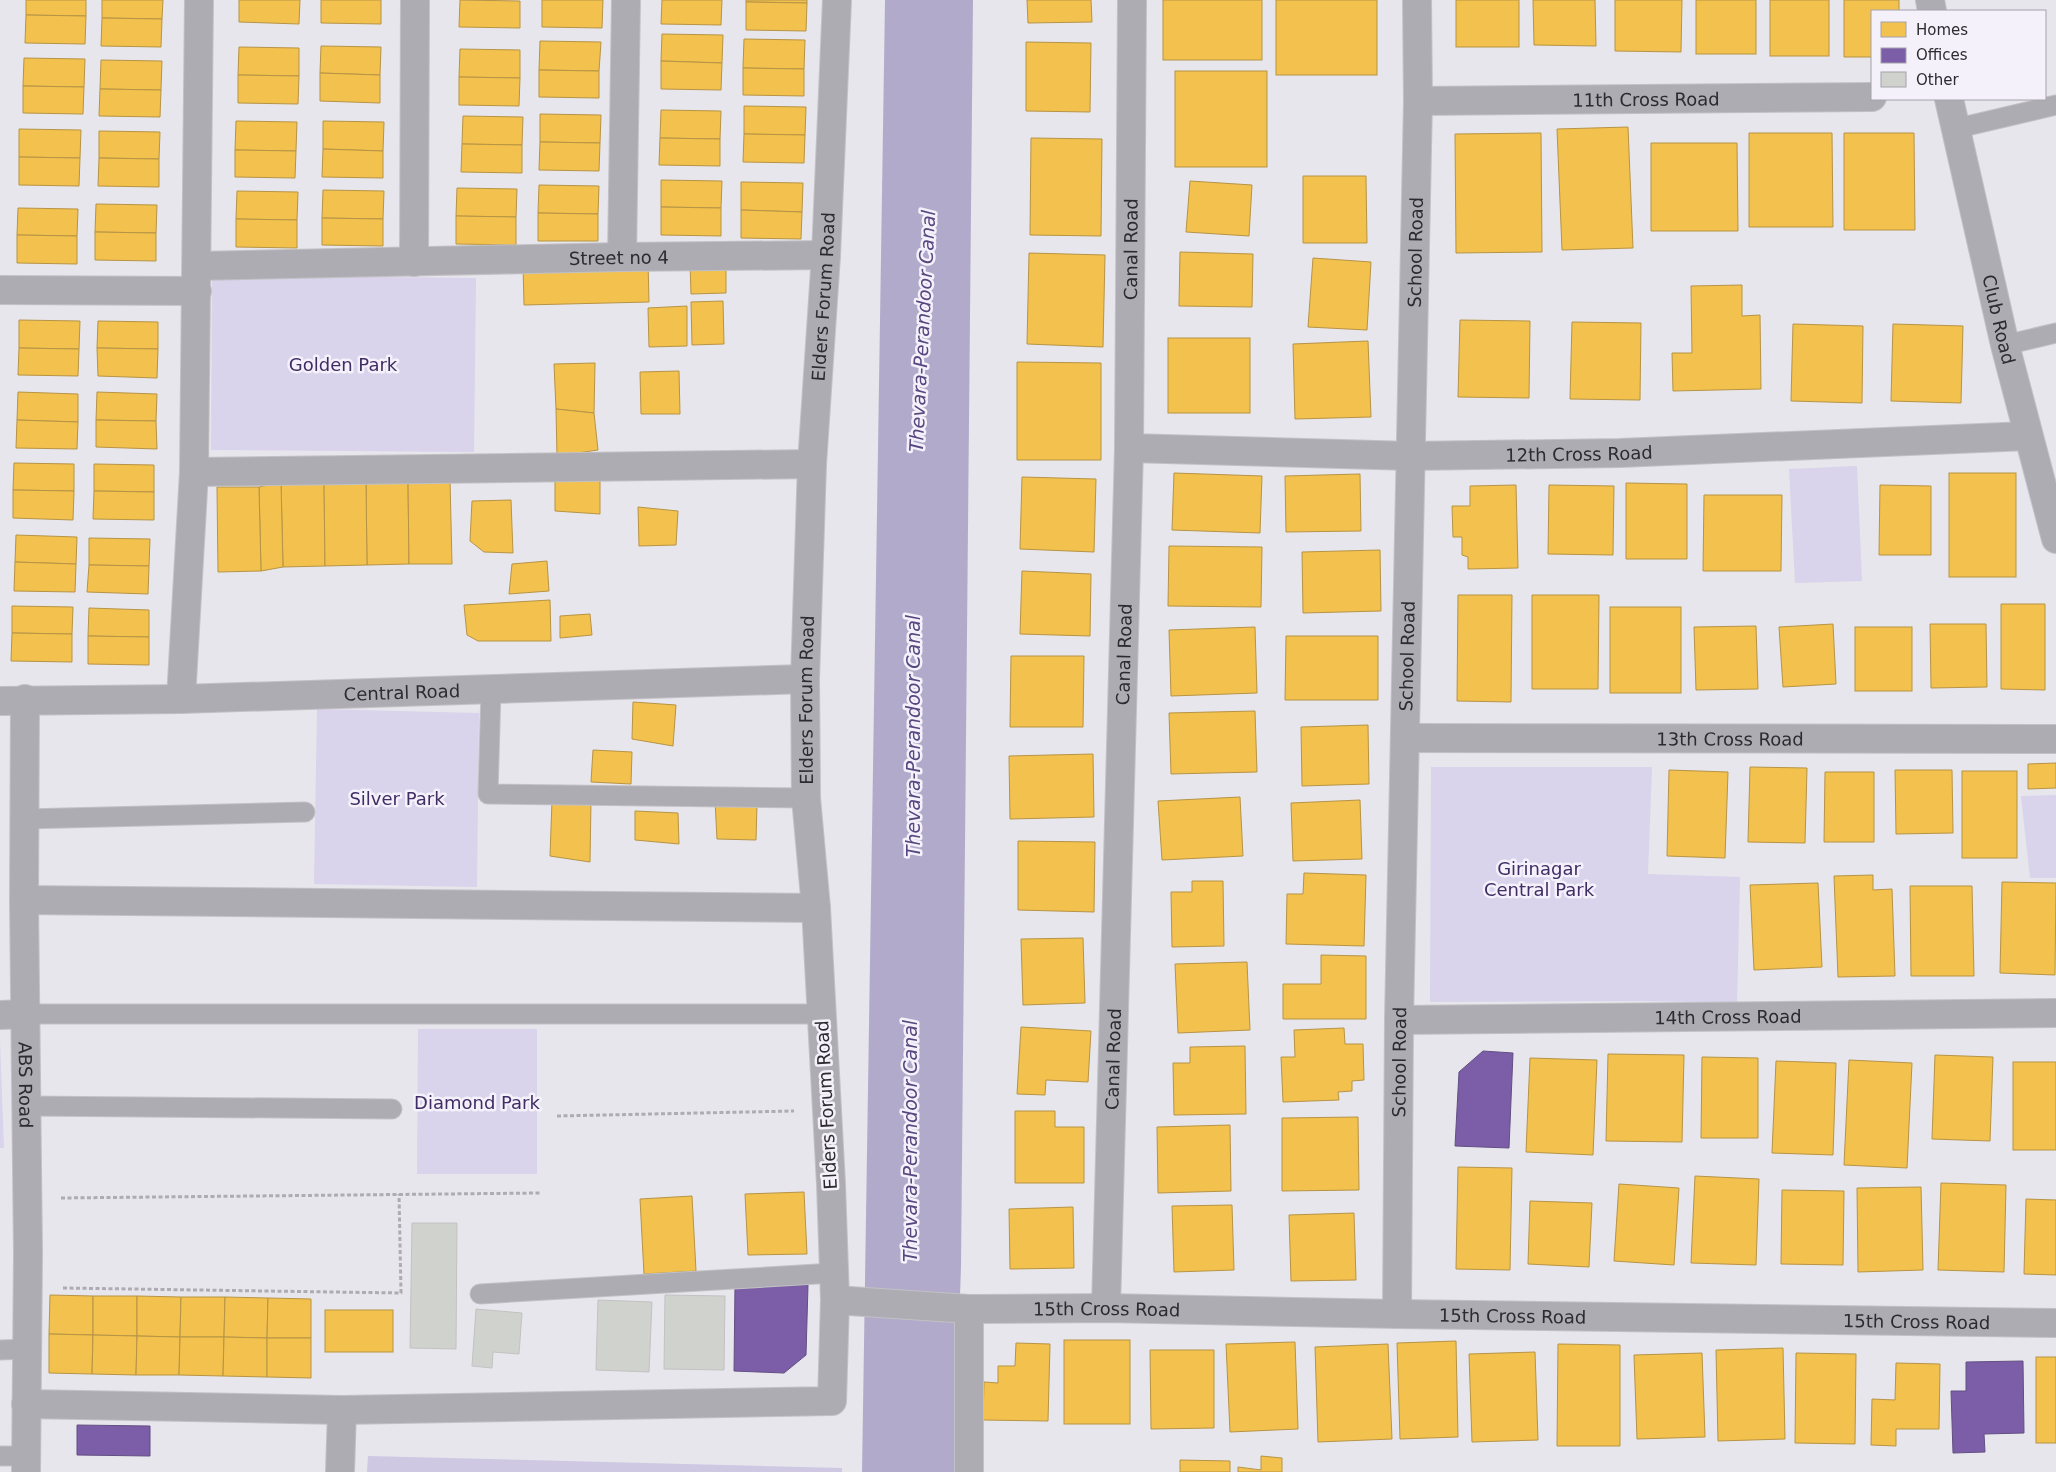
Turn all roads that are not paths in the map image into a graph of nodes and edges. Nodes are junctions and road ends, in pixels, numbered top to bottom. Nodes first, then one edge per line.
1 (199, 0) edge
2 (415, 0) edge
3 (626, 0) edge
4 (836, 0) edge
5 (1132, 0) edge
6 (1417, 0) edge
7 (1871, 97) edge
8 (1949, 100) edge
9 (1418, 101) junction
10 (2056, 105) edge
11 (1954, 130) junction
12 (826, 255) junction
13 (622, 256) junction
14 (414, 262) junction
15 (197, 278) junction
16 (0, 290) edge
17 (2056, 332) edge
18 (2005, 345) junction
19 (2028, 436) junction
20 (1129, 448) junction
21 (1411, 456) junction
22 (812, 464) junction
23 (194, 472) junction
24 (2056, 539) edge
25 (805, 679) junction
26 (491, 690) junction
27 (181, 699) junction
28 (13, 700) edge
29 (1405, 738) junction
30 (2056, 739) edge
31 (806, 798) junction
32 (305, 812) dead end
33 (24, 819) junction
34 (24, 900) junction
35 (816, 908) junction
36 (2056, 1013) edge
37 (12, 1014) edge
38 (822, 1014) junction
39 (1399, 1020) junction
40 (26, 1106) junction
41 (392, 1109) dead end
42 (834, 1286) junction
43 (480, 1294) dead end
44 (1106, 1308) junction
45 (969, 1309) junction
46 (1397, 1314) junction
47 (2056, 1323) edge
48 (13, 1349) edge
49 (26, 1404) junction
50 (342, 1410) junction
51 (0, 1456) edge
52 (26, 1464) edge
53 (340, 1472) edge
54 (969, 1472) edge

1 - 15 street
2 - 14 street
3 - 13 street
4 - 12 street, Elders Forum Road
5 - 20 street, Canal Road
6 - 9 street, School Road
7 - 9 street, 11th Cross Road
8 - 11 street, Club Road
9 - 21 street, School Road
10 - 11 lane
11 - 18 street, Club Road
12 - 13 street, Street no 4
12 - 22 street, Elders Forum Road
13 - 14 street, Street no 4
14 - 15 street, Street no 4
15 - 16 street, Street no 4
15 - 23 street
17 - 18 lane
18 - 19 street, Club Road
19 - 21 street, 12th Cross Road
19 - 24 street, Club Road
20 - 21 street, 12th Cross Road
20 - 44 street, Canal Road
21 - 29 street, School Road
22 - 23 street
22 - 25 street, Elders Forum Road
23 - 27 street
25 - 26 street, Central Road
25 - 31 street, Elders Forum Road
26 - 27 street, Central Road
26 - 31 lane
27 - 28 street, Central Road
28 - 33 street, ABS Road
29 - 30 street, 13th Cross Road
29 - 39 street, School Road
31 - 35 street, Elders Forum Road
32 - 33 lane
33 - 34 street, ABS Road
34 - 35 street
34 - 37 street, ABS Road
35 - 38 street, Elders Forum Road
36 - 39 street, 14th Cross Road
37 - 38 lane
37 - 40 street, ABS Road
38 - 42 street, Elders Forum Road
39 - 46 street, School Road
40 - 41 lane
40 - 48 street, ABS Road
42 - 43 lane
42 - 45 street, 15th Cross Road
42 - 50 street, Elders Forum Road
44 - 45 street, 15th Cross Road
44 - 46 street, 15th Cross Road
45 - 54 street
46 - 47 street, 15th Cross Road
48 - 49 street, ABS Road
49 - 50 street
49 - 52 street, ABS Road
50 - 53 street
51 - 52 lane

